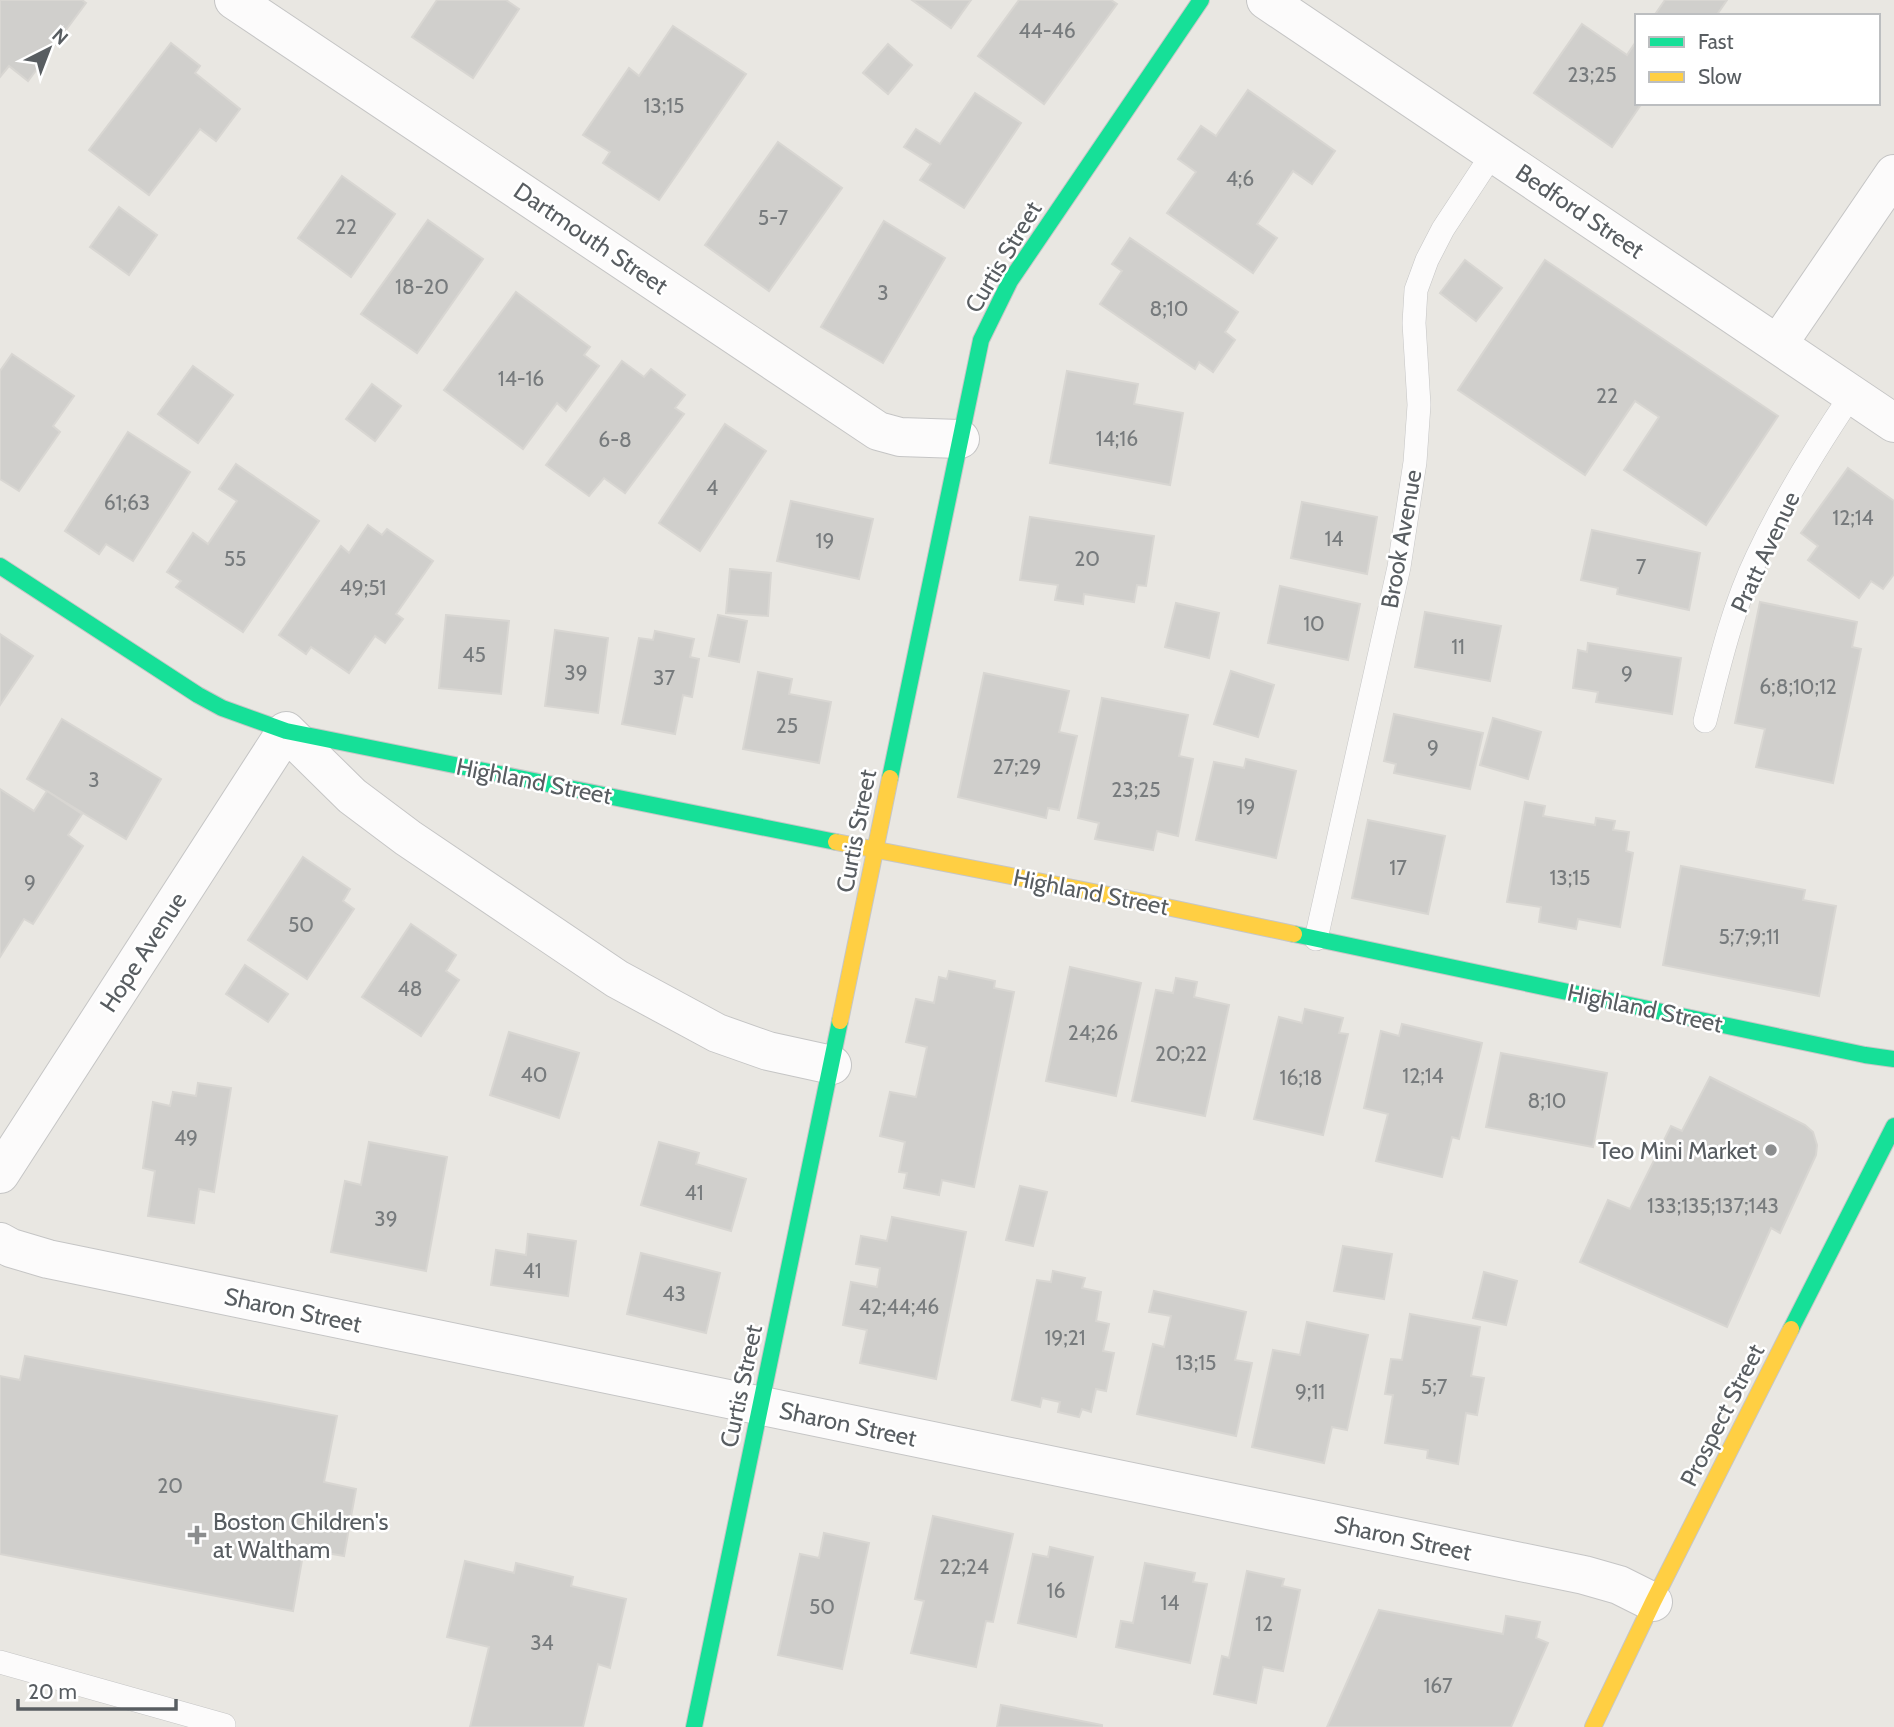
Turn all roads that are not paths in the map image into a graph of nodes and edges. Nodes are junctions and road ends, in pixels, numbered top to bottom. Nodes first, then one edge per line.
1 (234, 0) edge
2 (1201, 0) edge
3 (1266, 0) edge
4 (1493, 153) junction
5 (1894, 174) edge
6 (1778, 344) junction
7 (1852, 394) junction
8 (1894, 423) edge
9 (960, 439) junction
10 (0, 566) edge
11 (1705, 721) dead end
12 (286, 730) junction
13 (876, 850) junction
14 (1316, 939) junction
15 (1894, 1059) edge
16 (832, 1065) junction
17 (1894, 1126) edge
18 (0, 1174) edge
19 (0, 1242) edge
20 (760, 1405) junction
21 (1653, 1602) junction
22 (0, 1662) edge
23 (224, 1725) dead end
24 (694, 1727) edge
25 (1593, 1727) edge

1 - 9 street, Dartmouth Street
2 - 9 street, Curtis Street
3 - 4 street, Bedford Street
4 - 6 street, Bedford Street
4 - 14 lane, Brook Avenue
5 - 6 street
6 - 7 street, Bedford Street
7 - 8 street, Bedford Street
7 - 11 lane, Pratt Avenue
9 - 13 street, Curtis Street
10 - 12 street, Highland Street
12 - 13 street, Highland Street
12 - 16 street, Highland Street
12 - 18 street, Hope Avenue
13 - 14 street, Highland Street
13 - 16 street, Curtis Street
14 - 15 street, Highland Street
16 - 20 street, Curtis Street
17 - 21 street, Prospect Street
19 - 20 street, Sharon Street
20 - 21 street, Sharon Street
20 - 24 street, Curtis Street
21 - 25 street, Prospect Street
22 - 23 lane

